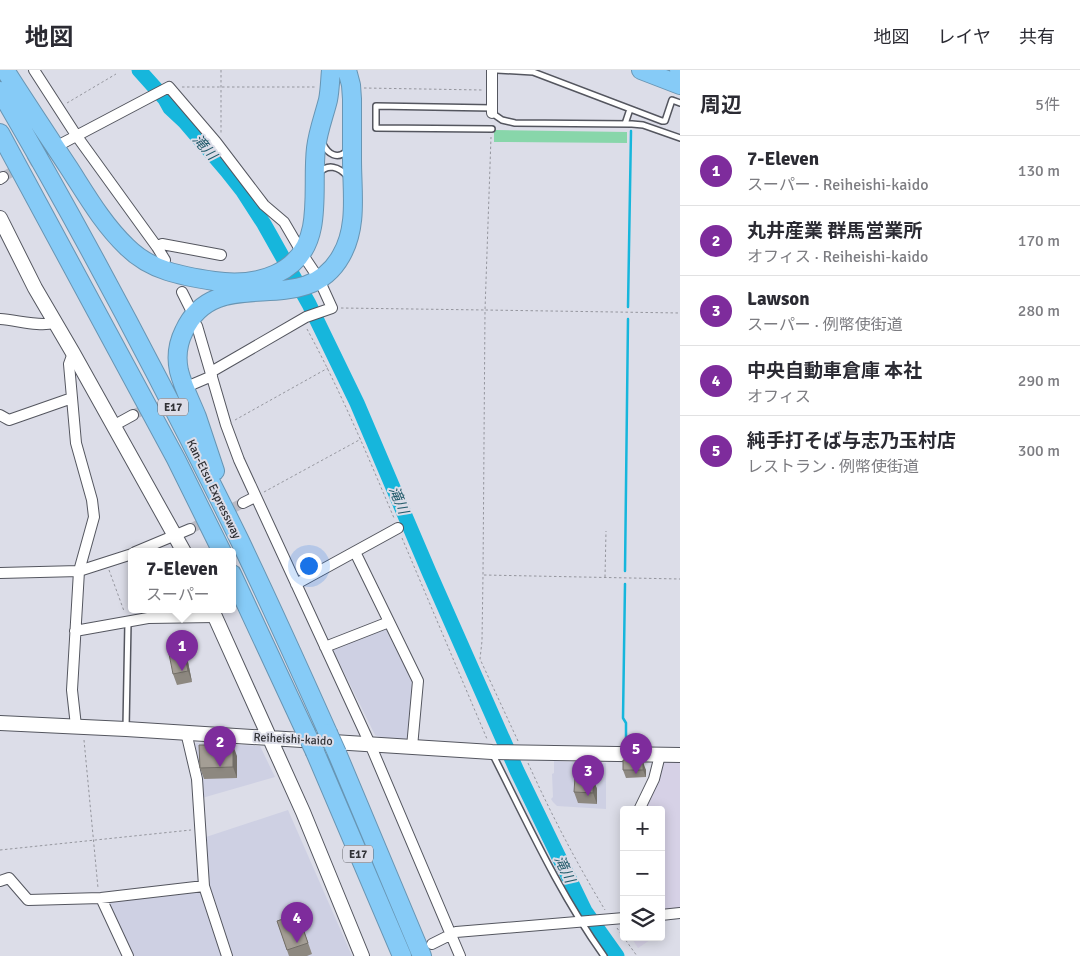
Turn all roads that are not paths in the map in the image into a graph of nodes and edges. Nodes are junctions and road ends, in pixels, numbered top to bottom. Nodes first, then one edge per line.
1 (5, 70) edge
2 (34, 70) edge
3 (331, 70) edge
4 (347, 70) edge
5 (492, 70) edge
6 (497, 70) edge
7 (641, 70) edge
8 (680, 85) edge
9 (0, 91) edge
10 (680, 103) edge
11 (630, 110) junction
12 (492, 111) junction
13 (651, 117) junction
14 (665, 121) junction
15 (625, 124) junction
16 (648, 127) junction
17 (492, 130) road end
18 (0, 133) edge
19 (666, 133) junction
20 (318, 134) junction
21 (76, 135) junction
22 (352, 137) junction
23 (680, 138) edge
24 (61, 144) dead end
25 (315, 180) junction
26 (353, 186) junction
27 (0, 218) edge
28 (158, 247) junction
29 (301, 253) junction
30 (220, 255) dead end
31 (165, 260) dead end
32 (318, 280) junction
33 (278, 284) junction
34 (182, 292) dead end
35 (190, 308) dead end
36 (0, 319) edge
37 (54, 323) junction
38 (197, 326) dead end
39 (73, 353) junction
40 (212, 374) junction
41 (191, 385) tunnel mouth
42 (72, 398) junction
43 (0, 415) edge
44 (132, 415) tunnel mouth
45 (113, 426) junction
46 (255, 497) junction
47 (243, 503) tunnel mouth
48 (398, 528) dead end
49 (190, 530) tunnel mouth
50 (176, 535) junction
51 (240, 542) junction
52 (146, 548) edge
53 (182, 548) edge
54 (220, 548) edge
55 (356, 552) junction
56 (128, 555) edge
57 (79, 571) junction
58 (0, 573) edge
59 (236, 583) edge
60 (296, 584) junction
61 (214, 613) edge
62 (128, 621) junction
63 (389, 622) junction
64 (75, 631) junction
65 (325, 647) junction
66 (0, 723) edge
67 (79, 727) junction
68 (126, 729) junction
69 (186, 732) junction
70 (269, 738) junction
71 (370, 744) junction
72 (412, 747) junction
73 (494, 752) junction
74 (660, 754) junction
75 (680, 755) edge
76 (641, 806) edge
77 (0, 881) edge
78 (204, 886) junction
79 (101, 898) junction
80 (680, 913) edge
81 (665, 915) edge
82 (620, 918) edge
83 (583, 922) junction
84 (451, 934) junction
85 (427, 950) edge
86 (128, 956) edge
87 (227, 956) edge
88 (362, 956) edge
89 (402, 956) edge
90 (460, 956) edge
91 (604, 956) edge

1 - 33 highway
2 - 21 street
3 - 20 highway
4 - 22 highway
5 - 12 street
6 - 11 lane
7 - 8 highway
9 - 51 highway, Kan-Etsu Expressway / E17
10 - 14 lane
11 - 13 lane
11 - 15 lane
12 - 15 lane
12 - 17 lane
13 - 14 lane
13 - 16 lane
14 - 19 lane
15 - 16 lane
16 - 19 lane
18 - 54 highway, Kan-Etsu Expressway / E17
19 - 23 lane
20 - 22 lane
20 - 25 highway
21 - 24 street
21 - 28 street
21 - 29 street
22 - 26 highway
25 - 26 lane
25 - 29 highway
26 - 32 highway
27 - 37 street
28 - 30 street
28 - 31 street
29 - 32 street
29 - 33 highway
32 - 33 highway
32 - 40 street
33 - 51 highway
34 - 35 street
36 - 37 street
37 - 39 street
38 - 40 street
39 - 42 street
39 - 45 street
40 - 41 street
40 - 46 street
42 - 43 street
42 - 57 street
44 - 45 street
45 - 50 street
46 - 47 street
46 - 60 street
48 - 55 street
49 - 50 street
50 - 52 street
50 - 53 street
51 - 85 highway, Kan-Etsu Expressway / E17, bridge
55 - 60 street
55 - 63 street
56 - 57 street
57 - 58 street
57 - 64 street
59 - 89 highway, E17, bridge
60 - 65 street
61 - 62 street
61 - 70 street
62 - 64 street
62 - 68 lane
63 - 65 street
63 - 72 street
64 - 67 street
65 - 71 street
66 - 67 street, Reiheishi-kaido
67 - 68 street, Reiheishi-kaido
68 - 69 street, Reiheishi-kaido
69 - 70 street, Reiheishi-kaido
69 - 78 street
70 - 71 street, Reiheishi-kaido
70 - 88 street
71 - 72 street, Reiheishi-kaido
71 - 84 street
72 - 73 street, Reiheishi-kaido
73 - 74 street, Reiheishi-kaido
73 - 83 lane
74 - 75 street, Reiheishi-kaido
74 - 76 street
77 - 79 street
78 - 79 street
78 - 87 street
79 - 86 street
80 - 81 street
82 - 83 street
83 - 84 street
83 - 91 lane
84 - 85 street
84 - 90 street

